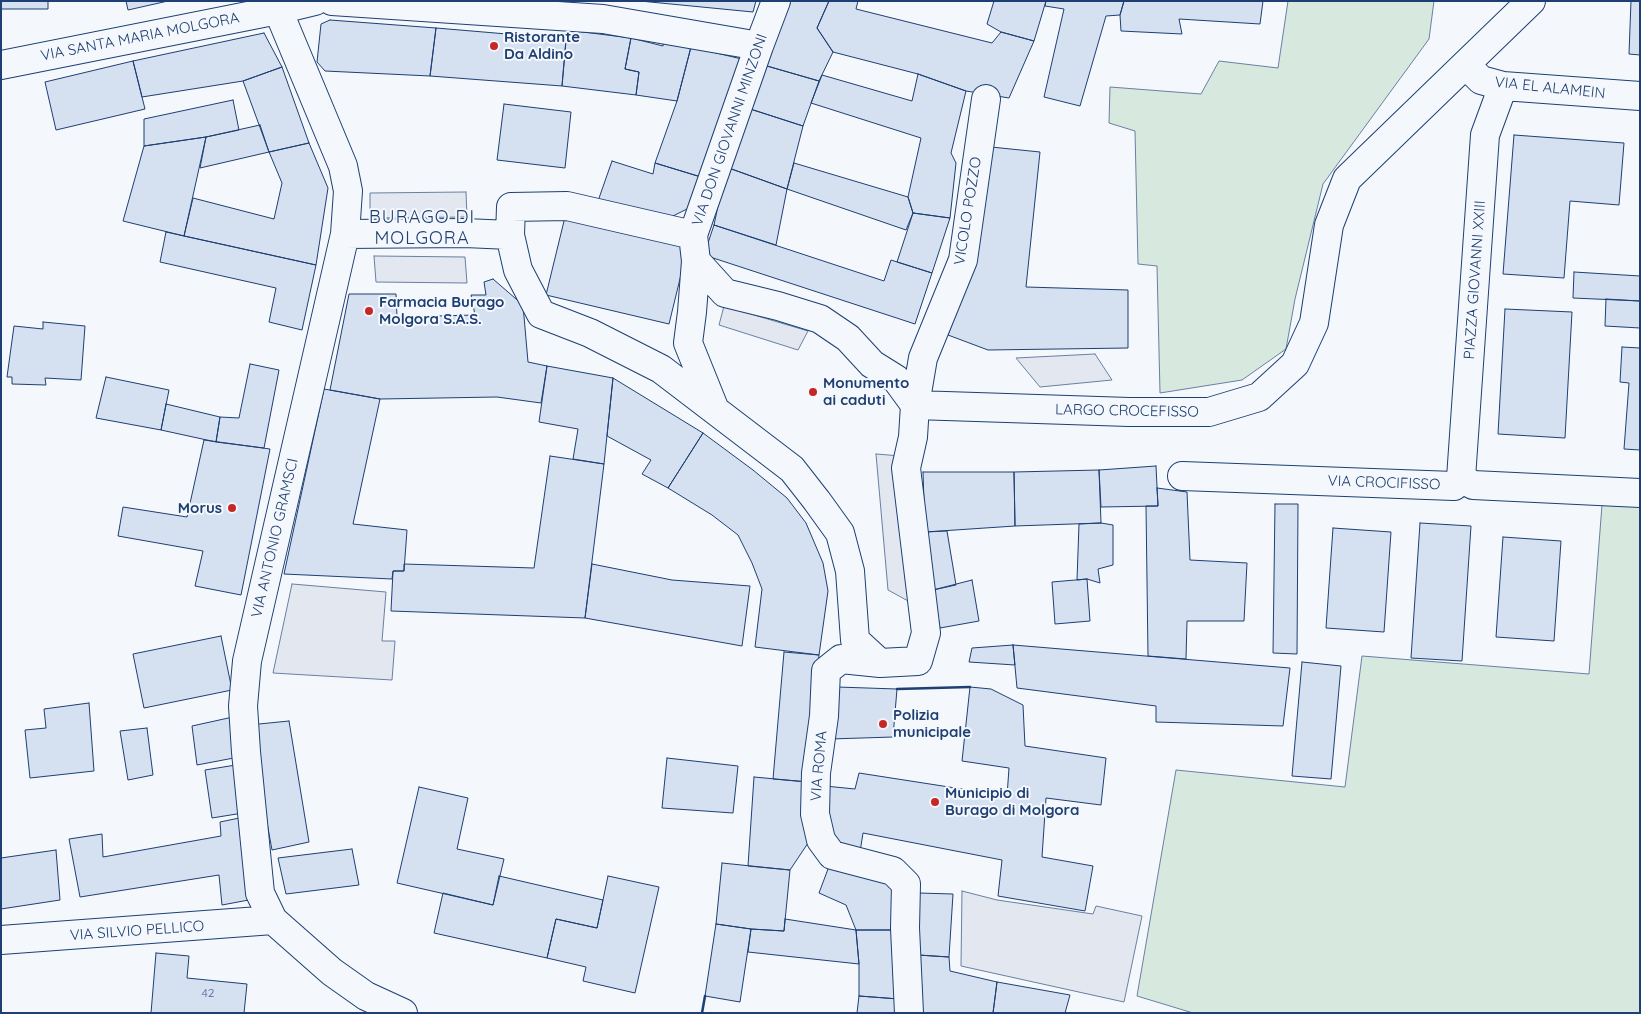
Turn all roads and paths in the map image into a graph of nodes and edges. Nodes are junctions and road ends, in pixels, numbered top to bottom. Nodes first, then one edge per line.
1 (314, 1) edge
2 (332, 1) edge
3 (776, 1) edge
4 (1531, 1) edge
5 (278, 10) junction
6 (604, 10) edge
7 (759, 46) junction
8 (1, 65) edge
9 (1466, 65) junction
10 (1503, 86) junction
11 (1640, 96) edge
12 (986, 99) dead end
13 (345, 234) junction
14 (510, 236) junction
15 (694, 248) junction
16 (915, 405) junction
17 (715, 410) junction
18 (1182, 476) dead end
19 (1460, 478) junction
20 (1640, 493) edge
21 (880, 663) junction
22 (272, 920) junction
23 (1, 940) edge
24 (403, 1013) edge
25 (909, 1013) edge

1 - 5 street, VIA SANTA MARIA MOLGORA
2 - 6 street
3 - 7 street, VIA DON GIOVANNI MINZONI
4 - 9 street, LARGO CROCEFISSO
5 - 8 street, VIA SANTA MARIA MOLGORA
5 - 13 street, VIA ANTONIO GRAMSCI
6 - 7 street
7 - 15 street, VIA DON GIOVANNI MINZONI
9 - 10 street, VIA EL ALAMEIN
9 - 16 street, LARGO CROCEFISSO
10 - 11 street, VIA EL ALAMEIN
10 - 19 street, PIAZZA GIOVANNI XXIII
12 - 16 street, VICOLO POZZO
13 - 14 street
13 - 22 street, VIA ANTONIO GRAMSCI
14 - 15 street
14 - 17 street
15 - 16 street
15 - 17 street, VIA DON GIOVANNI MINZONI
16 - 21 street, VICOLO POZZO
17 - 21 street
18 - 19 street, VIA CROCIFISSO
19 - 20 street, VIA CROCIFISSO
21 - 25 street, VIA ROMA
22 - 23 street, VIA SILVIO PELLICO
22 - 24 street, VIA ANTONIO GRAMSCI

